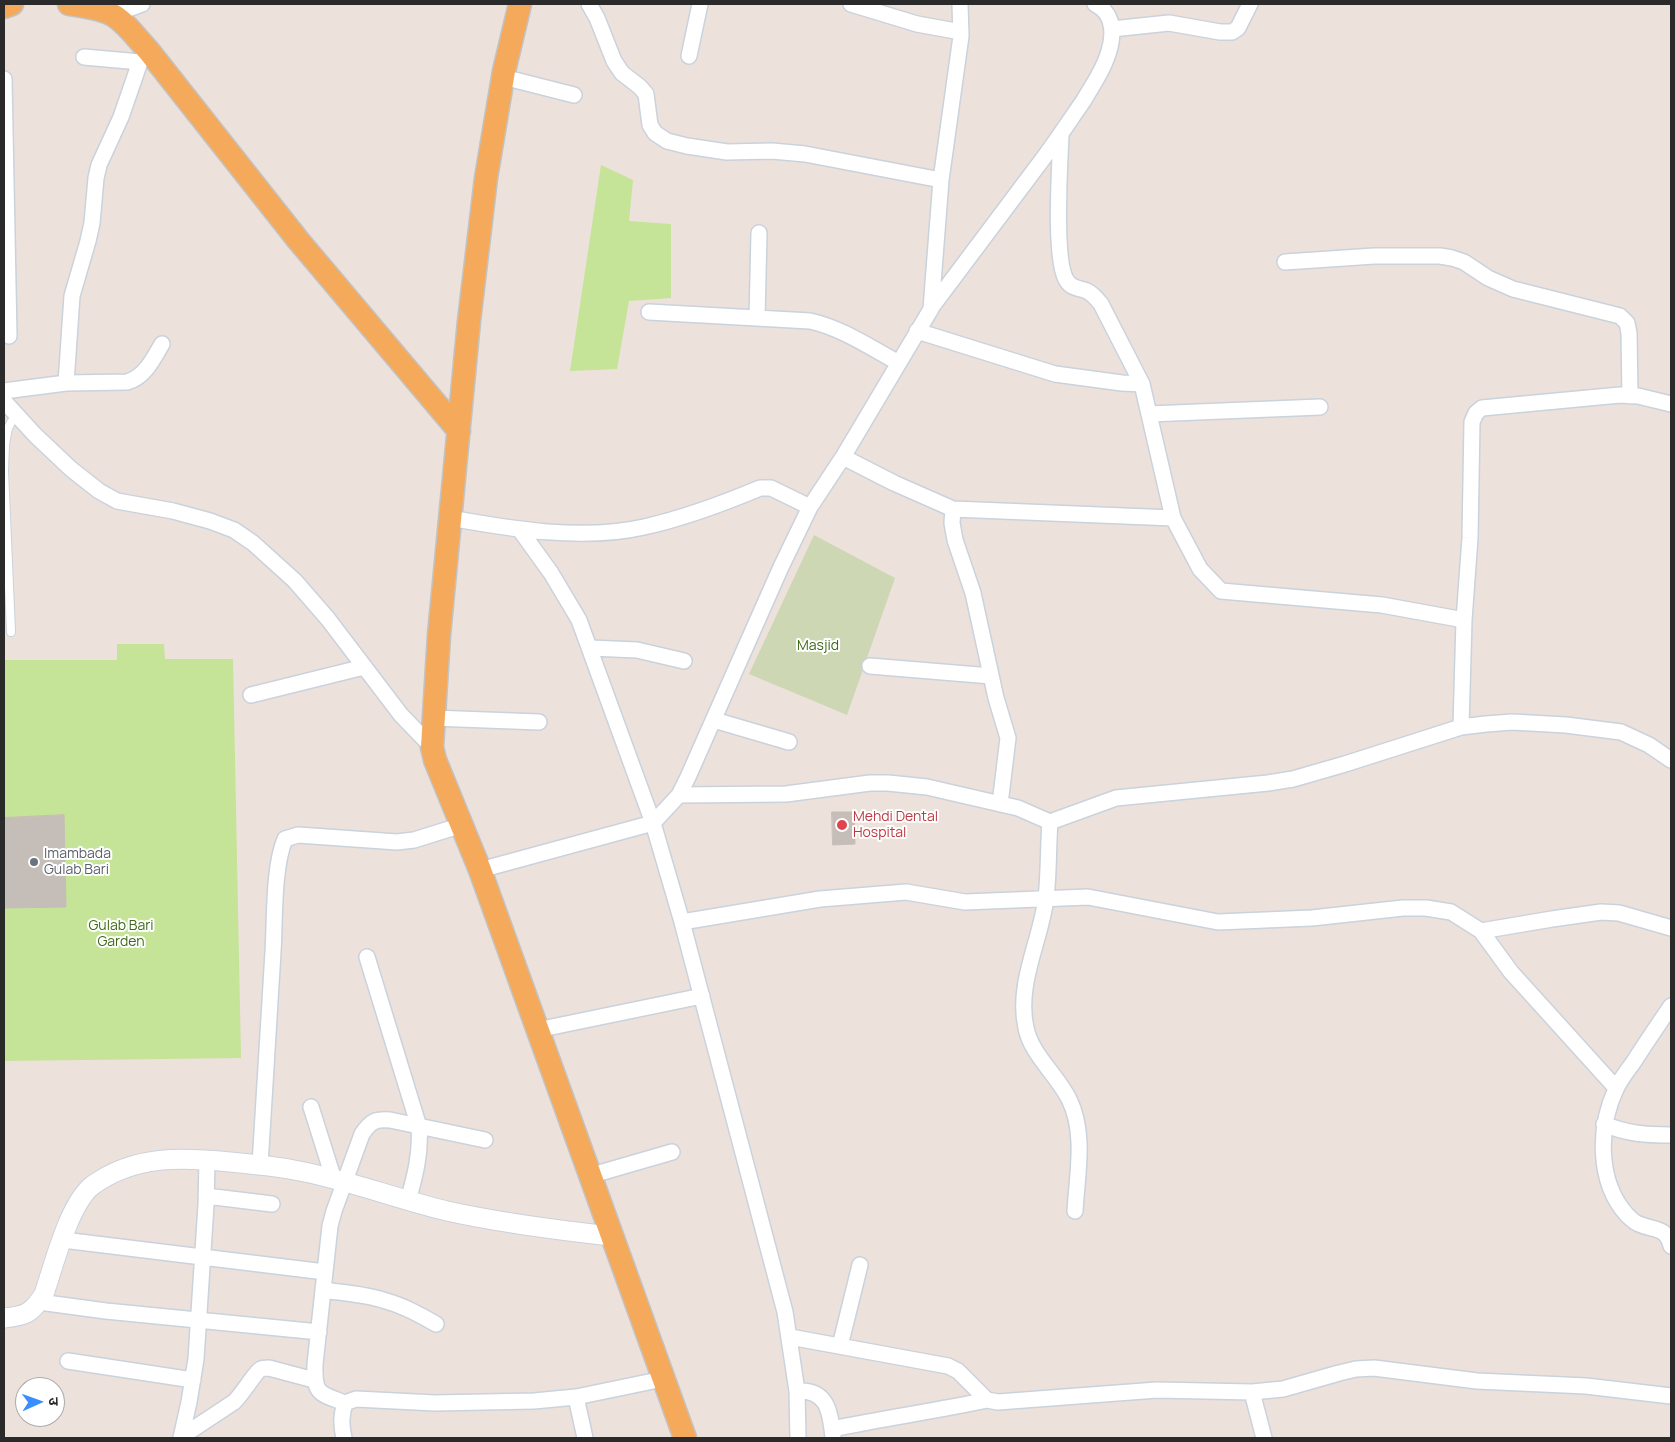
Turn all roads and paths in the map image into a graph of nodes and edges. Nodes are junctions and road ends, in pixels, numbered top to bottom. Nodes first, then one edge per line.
1 (12, 4) edge
2 (69, 4) edge
3 (142, 4) edge
4 (520, 4) edge
5 (588, 4) edge
6 (700, 4) edge
7 (851, 4) edge
8 (960, 4) edge
9 (1095, 4) edge
10 (1250, 4) edge
11 (4, 7) edge
12 (112, 15) junction
13 (1112, 29) junction
14 (961, 32) junction
15 (144, 56) junction
16 (689, 56) dead end
17 (84, 57) dead end
18 (503, 77) junction
19 (4, 79) edge
20 (574, 95) dead end
21 (1060, 136) junction
22 (942, 180) junction
23 (759, 233) dead end
24 (1285, 262) dead end
25 (931, 308) junction
26 (649, 312) dead end
27 (757, 318) junction
28 (917, 331) junction
29 (9, 336) dead end
30 (162, 344) dead end
31 (899, 364) junction
32 (66, 383) junction
33 (1142, 384) junction
34 (4, 391) edge
35 (1630, 396) junction
36 (4, 401) edge
37 (1671, 404) edge
38 (1320, 407) dead end
39 (16, 414) junction
40 (1149, 414) junction
41 (459, 431) junction
42 (843, 457) junction
43 (810, 508) junction
44 (953, 509) junction
45 (450, 518) junction
46 (1173, 518) junction
47 (520, 530) junction
48 (1464, 620) junction
49 (10, 632) dead end
50 (590, 648) junction
51 (684, 661) dead end
52 (870, 666) dead end
53 (364, 668) junction
54 (992, 676) junction
55 (251, 695) dead end
56 (433, 718) junction
57 (714, 720) junction
58 (538, 722) dead end
59 (1461, 727) junction
60 (789, 742) dead end
61 (432, 747) junction
62 (1671, 760) edge
63 (679, 795) junction
64 (1000, 804) junction
65 (1050, 822) junction
66 (653, 823) junction
67 (462, 825) junction
68 (480, 870) junction
69 (1046, 899) junction
70 (682, 922) junction
71 (1671, 928) edge
72 (1482, 931) junction
73 (367, 957) dead end
74 (702, 996) junction
75 (1671, 1006) edge
76 (537, 1030) junction
77 (1616, 1088) junction
78 (311, 1107) dead end
79 (1604, 1124) junction
80 (419, 1127) junction
81 (1671, 1135) edge
82 (485, 1140) dead end
83 (672, 1152) dead end
84 (207, 1160) junction
85 (260, 1165) junction
86 (589, 1176) junction
87 (339, 1181) junction
88 (206, 1196) junction
89 (408, 1201) junction
90 (272, 1204) dead end
91 (1075, 1211) dead end
92 (611, 1236) junction
93 (63, 1240) junction
94 (1671, 1244) edge
95 (203, 1257) junction
96 (860, 1265) dead end
97 (325, 1272) junction
98 (323, 1290) junction
99 (39, 1302) junction
100 (4, 1318) edge
101 (199, 1320) junction
102 (436, 1324) dead end
103 (319, 1332) junction
104 (790, 1337) junction
105 (840, 1346) junction
106 (68, 1361) dead end
107 (663, 1379) junction
108 (193, 1380) junction
109 (314, 1380) junction
110 (797, 1391) junction
111 (1252, 1392) junction
112 (1671, 1396) edge
113 (576, 1397) junction
114 (987, 1400) junction
115 (345, 1403) junction
116 (832, 1433) edge
117 (181, 1438) edge
118 (344, 1438) edge
119 (585, 1438) edge
120 (685, 1438) edge
121 (798, 1438) edge
122 (1264, 1438) edge

1 - 11 main road
2 - 12 main road
3 - 12 street
4 - 18 main road
5 - 22 street
6 - 16 street
7 - 14 street
8 - 14 street
9 - 13 street
10 - 13 street
12 - 15 main road
13 - 21 street
14 - 22 street
15 - 17 street
15 - 32 street
15 - 41 main road
18 - 20 street
18 - 41 main road
19 - 29 street
21 - 25 street
21 - 33 street
22 - 25 street
23 - 27 street
24 - 35 street
25 - 28 street
26 - 27 street
27 - 31 street
28 - 31 street
28 - 33 street
30 - 32 street
31 - 42 street
32 - 34 street
33 - 40 street
35 - 37 street
35 - 48 street
36 - 39 street
38 - 40 street
39 - 49 lane
39 - 53 street
40 - 46 street
41 - 45 main road
42 - 43 street
42 - 44 street
43 - 47 street
43 - 57 street
44 - 46 street
44 - 54 street
45 - 47 street
45 - 56 main road
46 - 48 street
47 - 50 street
48 - 59 street
50 - 51 street
50 - 66 street
52 - 54 street
53 - 55 street
53 - 61 street
54 - 64 street
56 - 58 street
56 - 61 main road
57 - 60 street
57 - 63 street
59 - 62 street
59 - 65 street
61 - 67 main road
63 - 64 street
63 - 66 street
64 - 65 street
65 - 69 street
66 - 68 street
66 - 70 street
67 - 68 main road
67 - 85 street
68 - 76 main road
69 - 70 street
69 - 72 street
69 - 91 street
70 - 74 street
71 - 72 street
72 - 77 street
73 - 80 street
74 - 76 street
74 - 104 street
75 - 77 street
76 - 86 main road
77 - 79 street
78 - 87 street
79 - 81 street
79 - 94 street
80 - 82 street
80 - 87 street
80 - 89 street
83 - 86 street
84 - 85 street
84 - 88 street
84 - 93 street
85 - 87 street
86 - 92 main road
87 - 89 street
87 - 97 street
88 - 90 street
88 - 95 street
89 - 92 street
92 - 107 main road
93 - 95 street
93 - 99 street
95 - 97 street
95 - 101 street
96 - 105 street
97 - 98 street
98 - 102 street
98 - 103 street
99 - 100 street
99 - 101 street
101 - 103 street
101 - 108 street
103 - 109 street
104 - 105 street
104 - 110 street
105 - 114 street
106 - 108 street
107 - 113 street
107 - 120 main road
108 - 117 street
109 - 115 street
109 - 117 street
110 - 116 street
110 - 121 street
111 - 112 street
111 - 114 street
111 - 122 street
113 - 115 street
113 - 119 street
114 - 116 street
115 - 118 street

